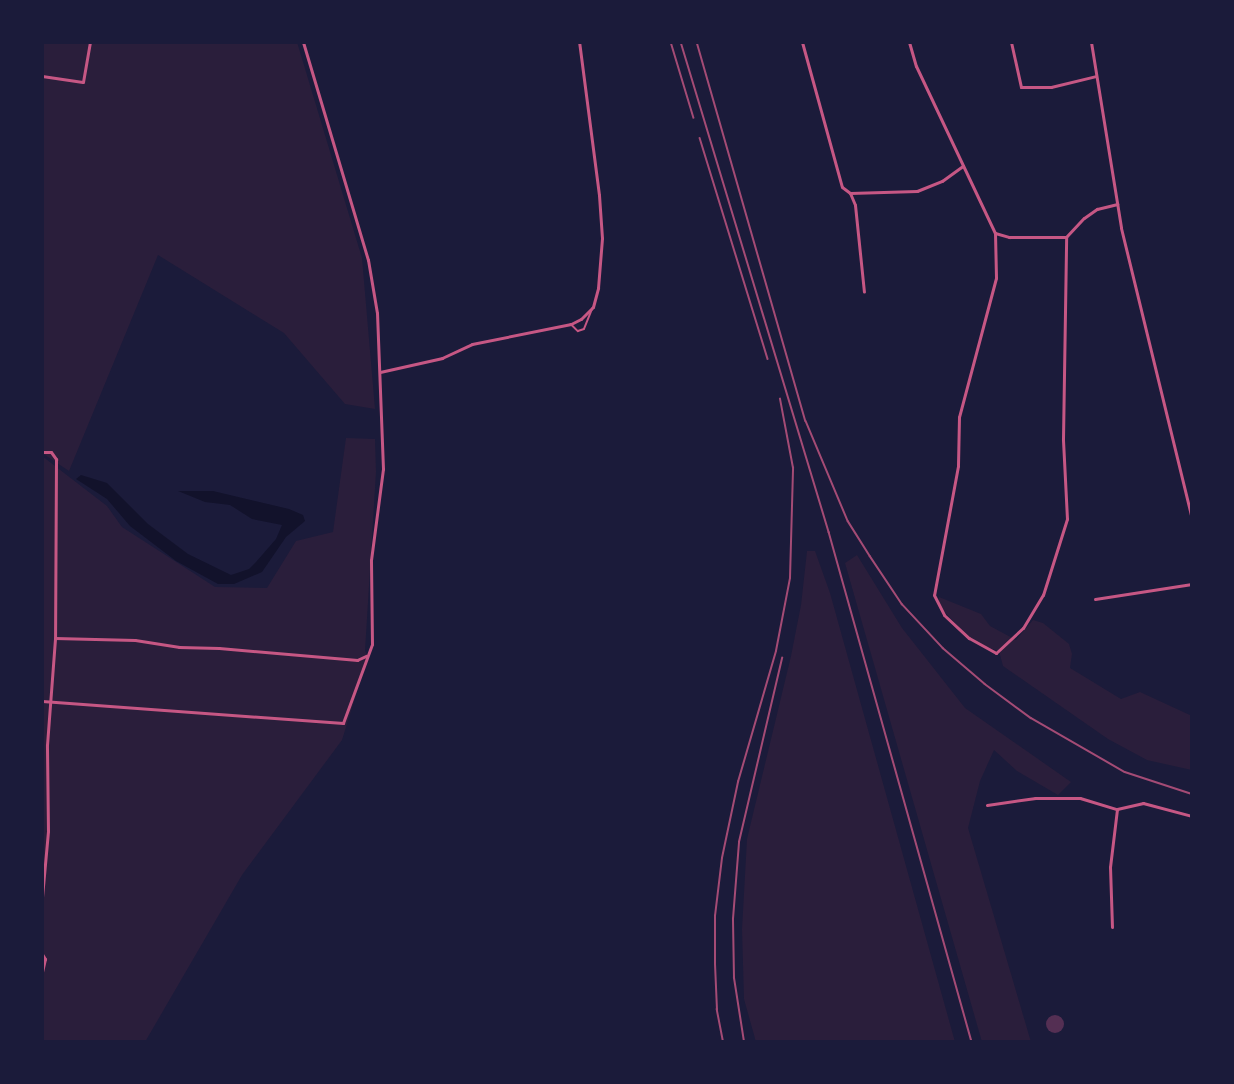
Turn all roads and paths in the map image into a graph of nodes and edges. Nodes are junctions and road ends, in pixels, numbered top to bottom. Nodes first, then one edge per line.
1 (90, 42) edge
2 (303, 42) edge
3 (579, 42) edge
4 (802, 42) edge
5 (909, 42) edge
6 (1011, 42) edge
7 (1091, 42) edge
8 (42, 76) edge
9 (1096, 76) junction
10 (963, 166) junction
11 (850, 193) junction
12 (1117, 204) junction
13 (995, 233) junction
14 (1066, 237) junction
15 (864, 292) dead end
16 (593, 306) junction
17 (571, 324) junction
18 (380, 372) junction
19 (42, 452) edge
20 (1192, 520) edge
21 (1192, 584) edge
22 (1095, 599) dead end
23 (55, 638) junction
24 (368, 656) junction
25 (42, 701) edge
26 (50, 701) junction
27 (987, 805) dead end
28 (1117, 809) junction
29 (1192, 816) edge
30 (42, 897) edge
31 (1112, 927) dead end
32 (42, 954) edge
33 (42, 972) edge

1 - 8 street
2 - 18 street
3 - 16 street
4 - 11 street
5 - 10 street
6 - 9 street
7 - 9 street
9 - 12 street
10 - 11 street
10 - 13 street
11 - 15 street
12 - 14 street
12 - 20 street
13 - 14 street
13 - 14 street
16 - 17 street
16 - 17 lane
17 - 18 street
18 - 24 street
19 - 23 street
21 - 22 street
23 - 24 street
23 - 26 street
24 - 26 street
25 - 26 street
26 - 30 street
27 - 28 street
28 - 29 street
28 - 31 street
32 - 33 street

